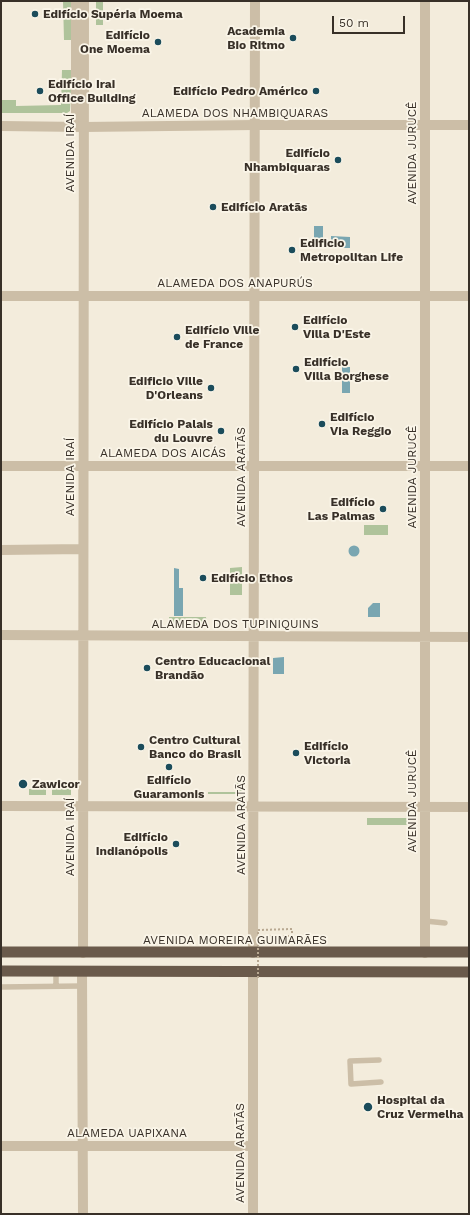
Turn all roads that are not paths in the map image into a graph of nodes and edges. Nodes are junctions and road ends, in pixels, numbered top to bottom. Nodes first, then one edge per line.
1 (76, 1) edge
2 (84, 1) edge
3 (254, 1) edge
4 (425, 1) edge
5 (255, 125) junction
6 (425, 125) junction
7 (469, 125) edge
8 (1, 126) edge
9 (80, 127) junction
10 (1, 296) edge
11 (84, 296) junction
12 (254, 296) junction
13 (425, 296) junction
14 (469, 296) edge
15 (1, 466) edge
16 (84, 466) junction
17 (254, 466) junction
18 (425, 466) junction
19 (469, 466) edge
20 (83, 549) junction
21 (1, 550) edge
22 (1, 635) edge
23 (83, 636) junction
24 (254, 637) junction
25 (425, 637) junction
26 (469, 637) edge
27 (1, 806) edge
28 (83, 806) junction
29 (254, 806) junction
30 (424, 807) junction
31 (469, 807) edge
32 (425, 921) junction
33 (445, 922) dead end
34 (1, 952) edge
35 (83, 952) junction
36 (469, 952) edge
37 (253, 953) junction
38 (425, 953) junction
39 (1, 971) edge
40 (56, 971) junction
41 (82, 971) junction
42 (469, 972) edge
43 (256, 975) junction
44 (56, 986) junction
45 (82, 986) junction
46 (1, 987) edge
47 (379, 1060) dead end
48 (381, 1082) dead end
49 (1, 1146) edge
50 (83, 1146) junction
51 (252, 1146) junction
52 (83, 1214) edge
53 (253, 1214) edge

1 - 9 street
2 - 9 street, AVENIDA IRAÍ
3 - 5 street, AVENIDA ARATÃS
4 - 6 street, AVENIDA JURUCÊ
5 - 6 street, ALAMEDA DOS NHAMBIQUARAS
5 - 9 street, ALAMEDA DOS NHAMBIQUARAS
5 - 12 street, AVENIDA ARATÃS
6 - 7 street, ALAMEDA DOS NHAMBIQUARAS
6 - 13 street, AVENIDA JURUCÊ
8 - 9 street, ALAMEDA DOS NHAMBIQUARAS
9 - 11 street, AVENIDA IRAÍ
10 - 11 street, ALAMEDA DOS ANAPURÚS
11 - 12 street, ALAMEDA DOS ANAPURÚS
11 - 16 street, AVENIDA IRAÍ
12 - 13 street, ALAMEDA DOS ANAPURÚS
12 - 17 street, AVENIDA ARATÃS
13 - 14 street, ALAMEDA DOS ANAPURÚS
13 - 18 street, AVENIDA JURUCÊ
15 - 16 street, ALAMEDA DOS AICÁS
16 - 17 street, ALAMEDA DOS AICÁS
16 - 20 street, AVENIDA IRAÍ
17 - 18 street, ALAMEDA DOS AICÁS
17 - 24 street, AVENIDA ARATÃS
18 - 19 street, ALAMEDA DOS AICÁS
18 - 25 street, AVENIDA JURUCÊ
20 - 21 street
20 - 23 street, AVENIDA IRAÍ
22 - 23 street, ALAMEDA DOS TUPINIQUINS
23 - 24 street, ALAMEDA DOS TUPINIQUINS
23 - 28 street, AVENIDA IRAÍ
24 - 25 street, ALAMEDA DOS TUPINIQUINS
24 - 29 street, AVENIDA ARATÃS
25 - 26 street, ALAMEDA DOS TUPINIQUINS
25 - 30 street, AVENIDA JURUCÊ
27 - 28 street
28 - 29 street
28 - 35 street, AVENIDA IRAÍ
29 - 30 street
29 - 37 street, AVENIDA ARATÃS
30 - 31 street
30 - 32 street, AVENIDA JURUCÊ
32 - 33 lane
32 - 38 street, AVENIDA JURUCÊ
34 - 35 highway, AVENIDA MOREIRA GUIMARÃES
35 - 37 highway, AVENIDA MOREIRA GUIMARÃES
36 - 38 highway, AVENIDA MOREIRA GUIMARÃES
37 - 38 highway, AVENIDA MOREIRA GUIMARÃES
39 - 40 highway
40 - 41 highway
40 - 44 lane
41 - 43 highway
41 - 45 street
42 - 43 highway
43 - 51 street, AVENIDA ARATÃS
44 - 45 lane
44 - 46 lane
45 - 50 street
47 - 48 lane
49 - 50 street, ALAMEDA UAPIXANA
50 - 51 street, ALAMEDA UAPIXANA
50 - 52 street
51 - 53 street, AVENIDA ARATÃS

